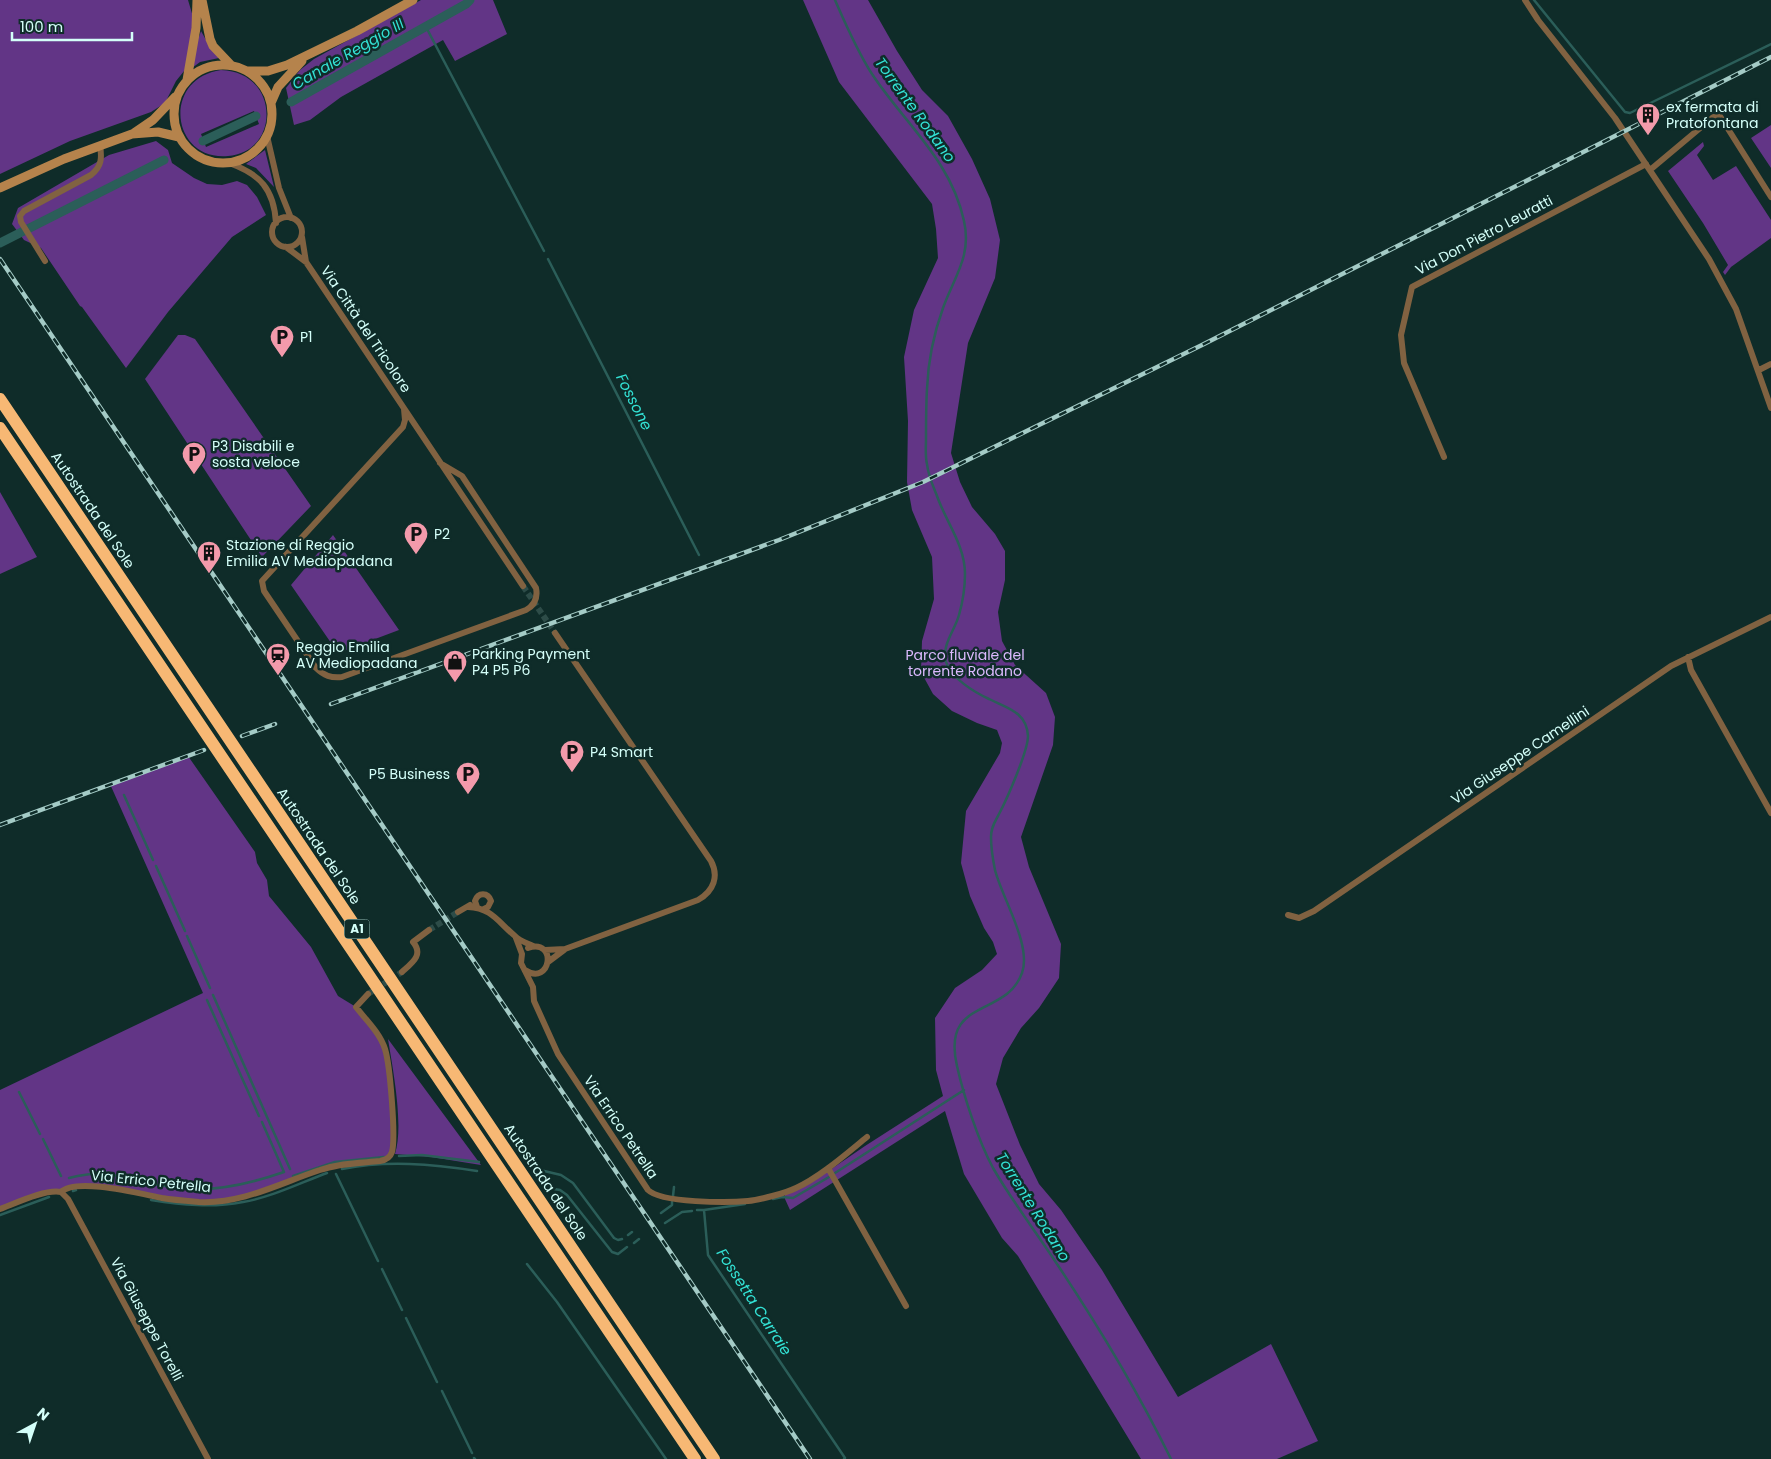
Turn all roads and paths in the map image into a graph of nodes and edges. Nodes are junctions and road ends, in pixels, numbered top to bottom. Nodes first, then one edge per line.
1 (197, 0) edge
2 (202, 0) edge
3 (412, 0) edge
4 (1525, 0) edge
5 (309, 55) junction
6 (231, 65) junction
7 (247, 71) junction
8 (186, 80) junction
9 (177, 95) junction
10 (271, 103) junction
11 (132, 134) junction
12 (267, 136) junction
13 (179, 137) junction
14 (100, 145) junction
15 (229, 163) junction
16 (1648, 167) junction
17 (0, 188) edge
18 (1771, 197) edge
19 (291, 218) junction
20 (276, 223) junction
21 (302, 236) junction
22 (286, 247) junction
23 (45, 261) dead end
24 (306, 262) junction
25 (1771, 364) edge
26 (1759, 370) junction
27 (1768, 388) edge
28 (0, 399) edge
29 (1771, 408) edge
30 (404, 409) junction
31 (0, 428) edge
32 (1444, 457) dead end
33 (440, 464) junction
34 (523, 586) tunnel mouth
35 (1771, 617) edge
36 (555, 633) tunnel mouth
37 (1688, 658) junction
38 (1771, 813) edge
39 (490, 904) junction
40 (479, 906) junction
41 (458, 912) tunnel mouth
42 (1288, 915) dead end
43 (496, 916) junction
44 (429, 930) tunnel mouth
45 (516, 938) junction
46 (532, 946) junction
47 (565, 949) junction
48 (545, 950) junction
49 (522, 954) junction
50 (548, 962) junction
51 (526, 970) junction
52 (402, 972) tunnel mouth
53 (541, 972) junction
54 (533, 987) junction
55 (368, 994) tunnel mouth
56 (867, 1137) dead end
57 (828, 1168) junction
58 (61, 1192) junction
59 (0, 1209) edge
60 (906, 1306) dead end
61 (208, 1459) edge
62 (695, 1459) edge
63 (714, 1459) edge

1 - 8 street
2 - 6 street
3 - 5 street
4 - 16 street
5 - 7 street
5 - 10 street
6 - 7 street
6 - 8 street
7 - 10 street
8 - 9 street
9 - 11 street
9 - 13 street
10 - 12 street
11 - 13 street
11 - 14 street
12 - 15 street
12 - 19 street
13 - 15 street
14 - 17 street
14 - 23 street
15 - 20 street
16 - 18 street, Via Don Pietro Leuratti
16 - 26 street
16 - 32 street, Via Don Pietro Leuratti
19 - 20 street
19 - 21 street
20 - 22 street
21 - 22 street
21 - 24 street, Via Città del Tricolore
22 - 24 street, Via Città del Tricolore
24 - 30 street, Via Città del Tricolore
25 - 26 street
26 - 27 street
27 - 29 street
28 - 63 highway, Autostrada del Sole / A1
30 - 33 street, Via Città del Tricolore
30 - 33 street, Via Città del Tricolore
31 - 62 highway, A1
33 - 34 street
35 - 37 street, Via Giuseppe Camellini
36 - 47 street
37 - 38 street
37 - 42 street, Via Giuseppe Camellini
39 - 40 street
39 - 40 street
39 - 43 street
40 - 41 street
40 - 43 street
43 - 45 street
44 - 52 street
45 - 46 street
45 - 49 street
46 - 48 street
46 - 49 street
47 - 48 street
47 - 50 street
48 - 50 street
49 - 51 street
50 - 53 street
51 - 53 street
51 - 54 street, Via Errico Petrella
53 - 54 street
54 - 57 street, Via Errico Petrella
55 - 58 street, Via Errico Petrella
56 - 57 street, Via Errico Petrella
57 - 60 street
58 - 59 street, Via Errico Petrella
58 - 61 street, Via Giuseppe Torelli

